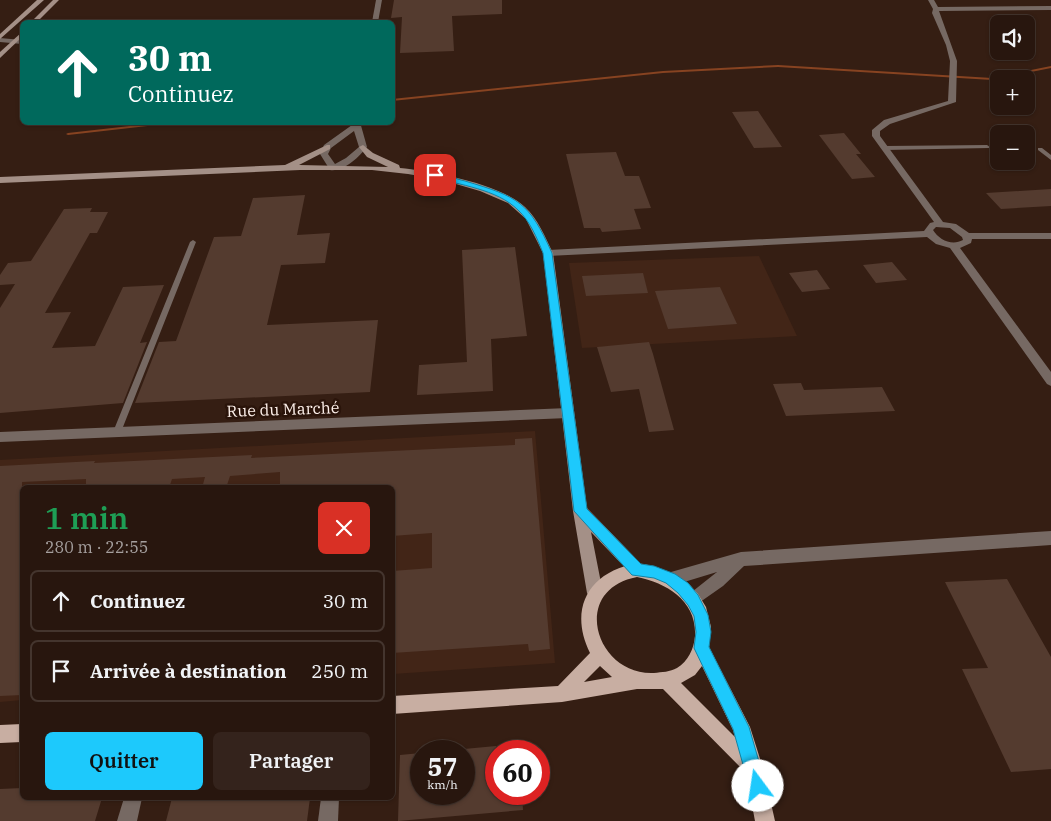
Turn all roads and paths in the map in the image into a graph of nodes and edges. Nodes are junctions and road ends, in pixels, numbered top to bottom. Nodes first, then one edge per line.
1 (41, 0) edge
2 (56, 0) edge
3 (380, 0) edge
4 (931, 0) edge
5 (1051, 8) edge
6 (936, 9) junction
7 (36, 20) edge
8 (375, 20) edge
9 (20, 36) edge
10 (0, 39) edge
11 (14, 42) junction
12 (20, 42) edge
13 (0, 56) edge
14 (355, 125) edge
15 (356, 125) edge
16 (328, 147) junction
17 (363, 147) junction
18 (987, 147) dead end
19 (885, 148) junction
20 (1040, 149) dead end
21 (1051, 158) edge
22 (333, 168) junction
23 (284, 169) junction
24 (400, 170) junction
25 (0, 180) edge
26 (940, 224) junction
27 (929, 234) junction
28 (967, 236) junction
29 (1051, 236) edge
30 (193, 242) dead end
31 (953, 246) junction
32 (548, 253) junction
33 (1051, 381) edge
34 (568, 413) junction
35 (117, 432) junction
36 (0, 437) edge
37 (580, 511) junction
38 (1051, 538) edge
39 (741, 560) junction
40 (637, 570) junction
41 (670, 579) junction
42 (595, 593) junction
43 (693, 600) junction
44 (701, 648) junction
45 (599, 656) junction
46 (637, 681) junction
47 (667, 681) junction
48 (562, 694) junction
49 (395, 705) edge
50 (20, 733) edge
51 (0, 734) edge
52 (754, 768) junction
53 (133, 800) edge
54 (330, 800) edge
55 (127, 821) edge
56 (328, 821) edge
57 (765, 821) edge

1 - 10 street
2 - 7 street
3 - 8 street
4 - 6 street
5 - 6 street
6 - 19 street
9 - 11 street
10 - 11 street
11 - 12 street
11 - 13 street
14 - 16 street
15 - 17 street
16 - 22 street
16 - 23 street
17 - 22 street
17 - 24 street
18 - 19 lane
19 - 26 street
20 - 21 lane
22 - 23 street
22 - 24 street
23 - 25 street
24 - 32 street
26 - 27 street
26 - 28 street
27 - 31 street
27 - 32 street
28 - 29 street
28 - 31 street
30 - 35 lane
31 - 33 street
32 - 34 street
34 - 35 street, Rue du Marché
34 - 37 street
35 - 36 street, Rue du Marché
37 - 40 street
37 - 42 street
38 - 39 street
39 - 41 street
39 - 43 street
40 - 41 main road
40 - 42 main road
41 - 43 main road
42 - 45 main road
43 - 44 main road
44 - 47 main road
44 - 52 main road
45 - 46 main road
45 - 48 main road
46 - 47 main road
46 - 48 main road
47 - 52 main road
48 - 49 main road
50 - 51 main road
52 - 57 main road
53 - 55 street
54 - 56 street

